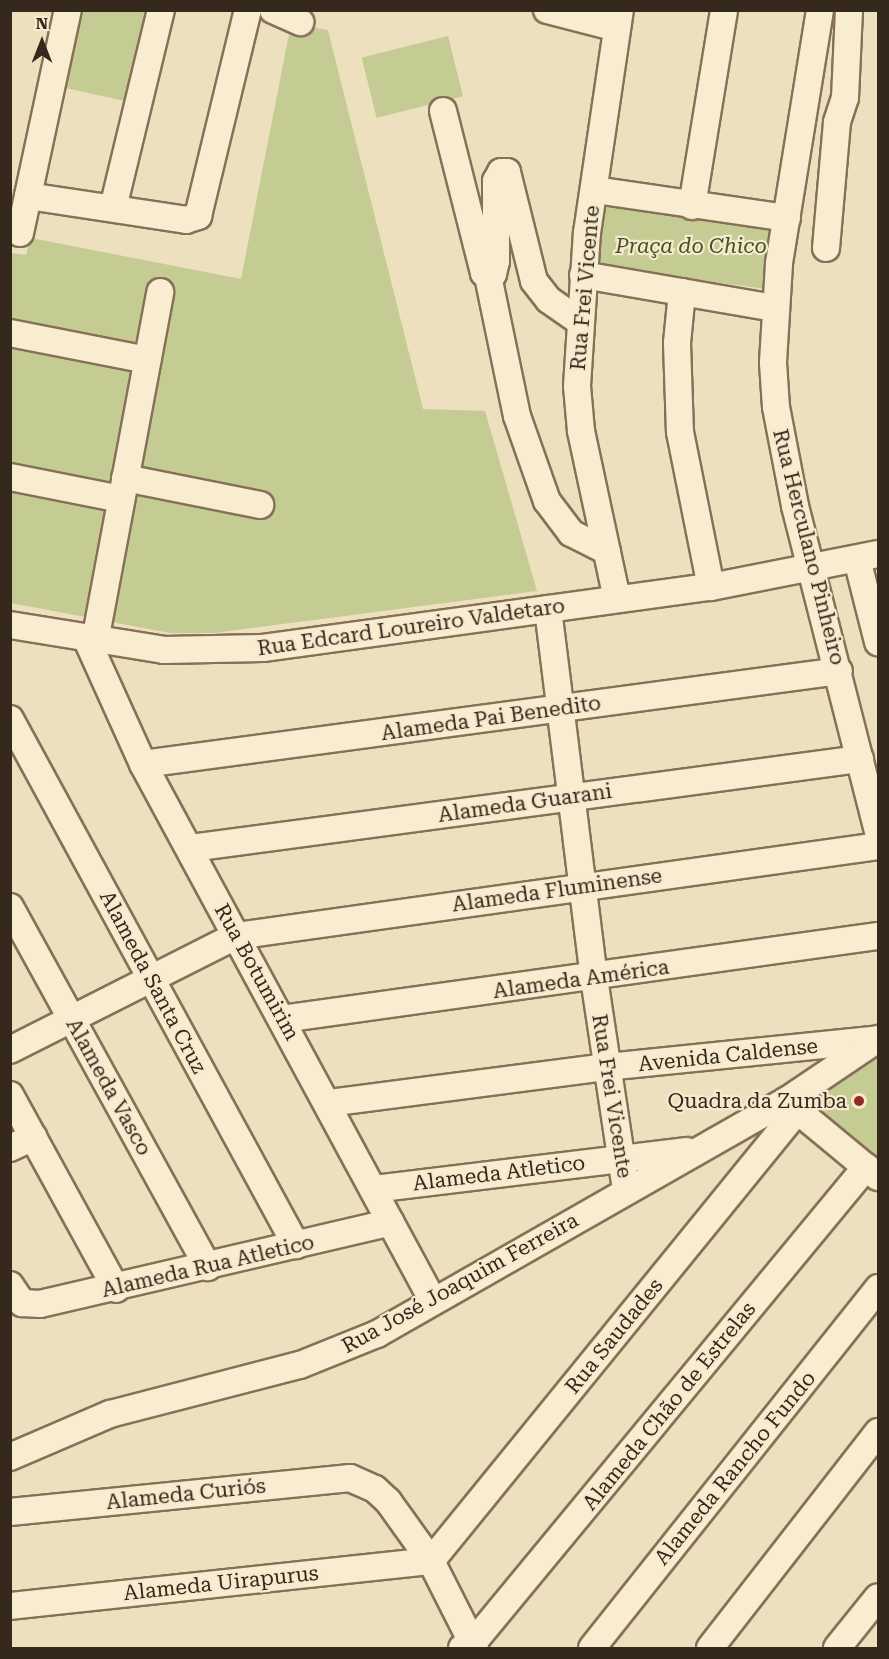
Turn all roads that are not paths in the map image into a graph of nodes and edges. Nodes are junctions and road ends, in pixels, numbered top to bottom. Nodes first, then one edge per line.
1 (68, 10) edge
2 (161, 10) edge
3 (248, 10) edge
4 (273, 10) edge
5 (547, 10) edge
6 (724, 10) edge
7 (820, 10) edge
8 (849, 10) edge
9 (619, 19) edge
10 (300, 22) dead end
11 (443, 111) dead end
12 (595, 190) junction
13 (28, 196) junction
14 (692, 206) junction
15 (113, 208) junction
16 (788, 218) junction
17 (20, 233) dead end
18 (826, 248) dead end
19 (583, 275) junction
20 (488, 276) junction
21 (160, 292) dead end
22 (682, 292) junction
23 (774, 308) junction
24 (578, 320) junction
25 (10, 333) edge
26 (147, 360) junction
27 (10, 477) edge
28 (123, 488) junction
29 (260, 505) dead end
30 (607, 551) junction
31 (868, 557) edge
32 (811, 569) junction
33 (711, 587) junction
34 (617, 599) junction
35 (548, 609) junction
36 (10, 625) edge
37 (91, 641) junction
38 (879, 642) edge
39 (839, 671) junction
40 (559, 709) junction
41 (10, 719) edge
42 (860, 759) junction
43 (143, 764) junction
44 (571, 796) junction
45 (879, 831) edge
46 (879, 846) edge
47 (191, 848) junction
48 (582, 886) junction
49 (10, 907) edge
50 (236, 936) junction
51 (879, 936) edge
52 (594, 978) junction
53 (152, 980) junction
54 (282, 1019) junction
55 (73, 1022) junction
56 (878, 1039) edge
57 (10, 1050) edge
58 (606, 1067) junction
59 (10, 1095) edge
60 (329, 1103) junction
61 (791, 1106) junction
62 (34, 1137) junction
63 (10, 1148) edge
64 (696, 1150) junction
65 (619, 1158) junction
66 (872, 1172) edge
67 (373, 1189) junction
68 (626, 1189) junction
69 (391, 1222) junction
70 (296, 1245) junction
71 (208, 1267) junction
72 (879, 1288) edge
73 (116, 1289) junction
74 (18, 1294) edge
75 (433, 1301) junction
76 (879, 1432) edge
77 (10, 1457) edge
78 (10, 1512) edge
79 (431, 1561) junction
80 (879, 1597) edge
81 (10, 1606) edge
82 (470, 1647) edge
83 (592, 1648) edge
84 (710, 1648) edge
85 (837, 1648) edge

1 - 13 street
2 - 15 street
3 - 15 street
4 - 10 street
5 - 9 street
6 - 14 street
7 - 16 street, Rua Herculano Pinheiro
8 - 18 street
9 - 12 street, Rua Frei Vicente
11 - 20 street
12 - 14 street
12 - 19 street, Rua Frei Vicente
13 - 15 street
13 - 17 street
14 - 16 street
16 - 23 street, Rua Herculano Pinheiro
19 - 22 street
19 - 24 street, Rua Frei Vicente
20 - 24 street
20 - 30 street
21 - 26 street
22 - 23 street
22 - 33 street
23 - 32 street, Rua Herculano Pinheiro
24 - 30 street, Rua Frei Vicente
25 - 26 street
26 - 28 street
27 - 28 street
28 - 29 street
28 - 37 street
30 - 34 street, Rua Frei Vicente
31 - 32 street, Rua Edcard Loureiro Valdetaro
31 - 38 street
32 - 33 street, Rua Edcard Loureiro Valdetaro
32 - 39 street, Rua Herculano Pinheiro
33 - 34 street, Rua Edcard Loureiro Valdetaro
34 - 35 street, Rua Edcard Loureiro Valdetaro
35 - 37 street, Rua Edcard Loureiro Valdetaro
35 - 40 street, Rua Frei Vicente
36 - 37 street, Rua Edcard Loureiro Valdetaro
37 - 43 street, Rua Botumirim
39 - 40 street, Alameda Pai Benedito
39 - 42 street, Rua Herculano Pinheiro
40 - 43 street, Alameda Pai Benedito
40 - 44 street, Rua Frei Vicente
41 - 53 street, Alameda Santa Cruz
42 - 44 street, Alameda Guarani
42 - 45 street, Rua Herculano Pinheiro
43 - 47 street, Rua Botumirim
44 - 47 street, Alameda Guarani
44 - 48 street, Rua Frei Vicente
46 - 48 street, Alameda Fluminense
47 - 50 street, Rua Botumirim
48 - 50 street, Alameda Fluminense
48 - 52 street, Rua Frei Vicente
49 - 55 street, Alameda Vasco
50 - 53 street, Alameda Fluminense
50 - 54 street, Rua Botumirim
51 - 52 street, Alameda América
52 - 54 street, Alameda América
52 - 58 street, Rua Frei Vicente
53 - 55 street, Alameda Fluminense
53 - 70 street, Alameda Santa Cruz
54 - 60 street, Rua Botumirim
55 - 57 street, Alameda Fluminense
55 - 71 street, Alameda Vasco
56 - 58 street, Avenida Caldense
56 - 61 street, Rua José Joaquim Ferreira
58 - 60 street, Avenida Caldense
58 - 65 street, Rua Frei Vicente
59 - 62 street
60 - 67 street, Rua Botumirim
61 - 64 street, Rua José Joaquim Ferreira
61 - 66 street
61 - 79 street, Rua Saudades
62 - 63 street
62 - 73 street
64 - 65 street, Alameda Atletico
64 - 68 street, Rua José Joaquim Ferreira
65 - 67 street, Alameda Atletico
65 - 68 street, Rua Frei Vicente
66 - 82 street, Alameda Chão de Estrelas
67 - 69 street, Rua Botumirim
68 - 75 street, Rua José Joaquim Ferreira
69 - 70 street, Alameda Rua Atletico
69 - 75 street, Rua Botumirim
70 - 71 street, Alameda Rua Atletico
71 - 73 street, Alameda Rua Atletico
72 - 83 street, Alameda Rancho Fundo
73 - 74 street, Alameda Rua Atletico
75 - 77 street, Rua José Joaquim Ferreira
76 - 84 street
78 - 79 street, Alameda Curiós
79 - 81 street, Alameda Uirapurus
79 - 82 street
80 - 85 street

